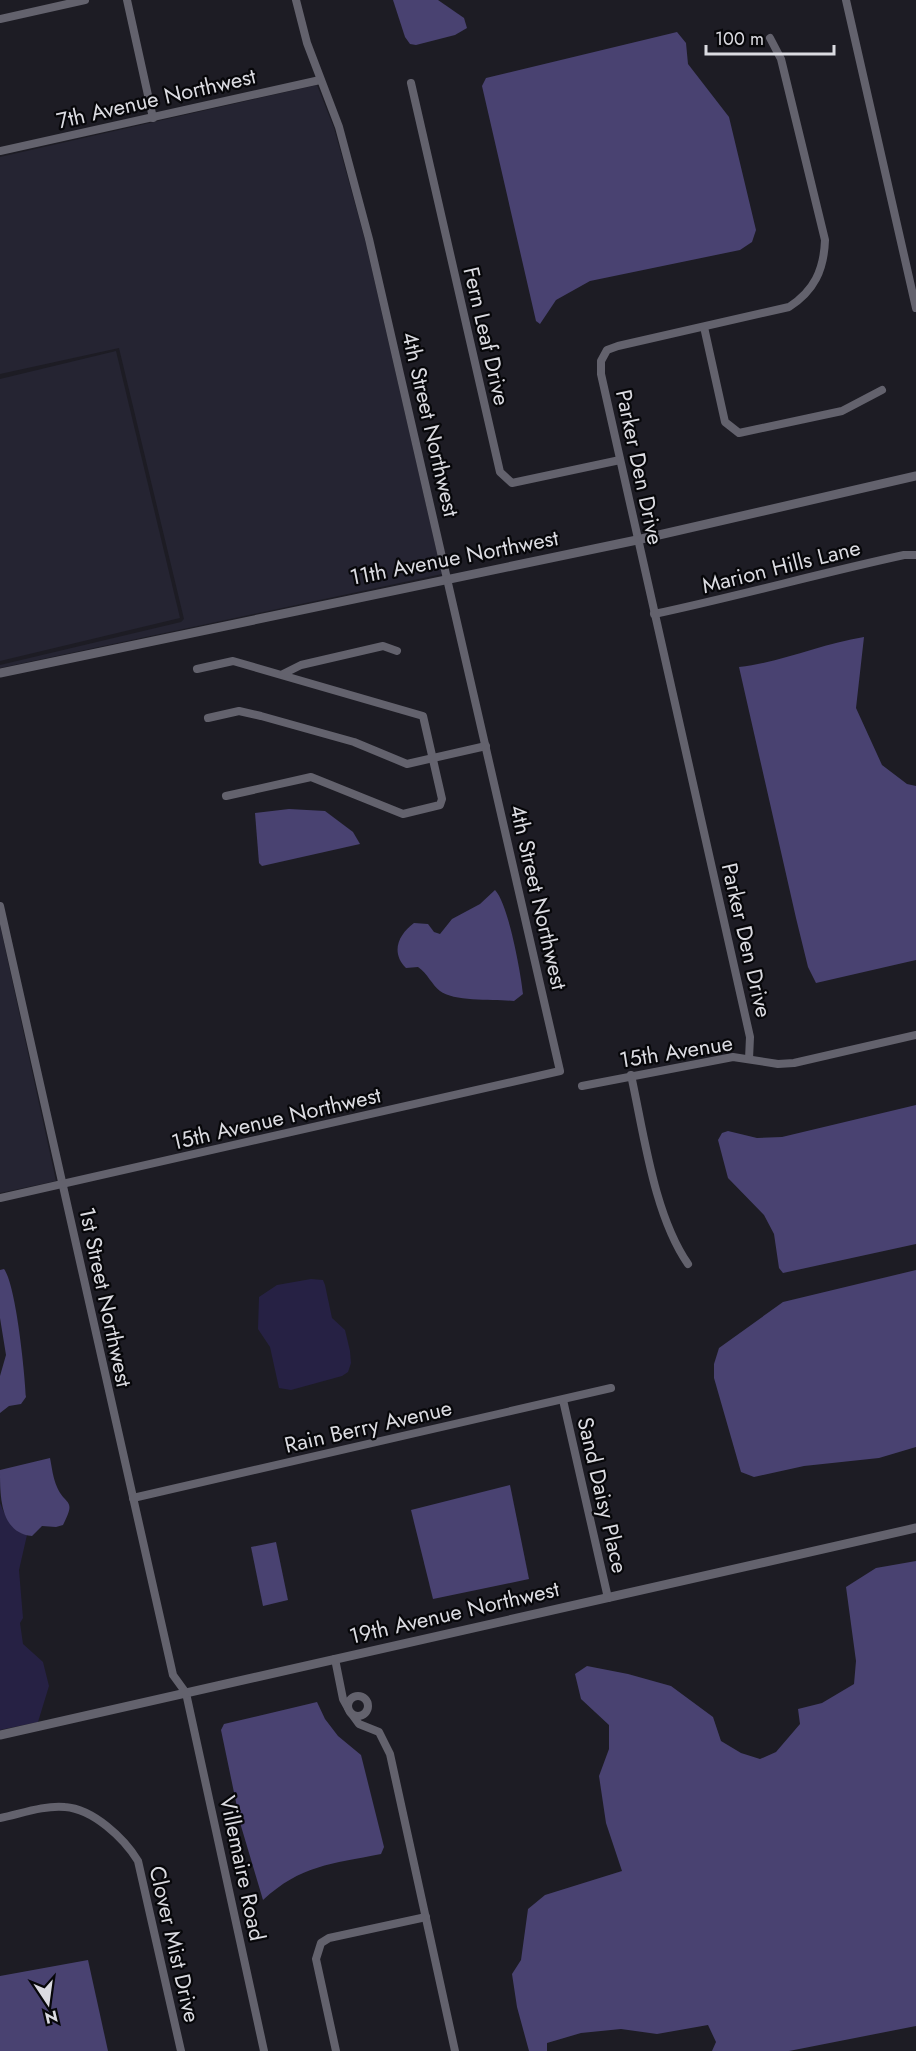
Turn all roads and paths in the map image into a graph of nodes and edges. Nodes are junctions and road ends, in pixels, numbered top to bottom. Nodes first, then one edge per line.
1 (85, 0) edge
2 (127, 0) edge
3 (296, 0) edge
4 (846, 0) edge
5 (0, 19) edge
6 (770, 38) dead end
7 (320, 80) junction
8 (411, 83) dead end
9 (153, 118) junction
10 (0, 152) edge
11 (916, 308) edge
12 (704, 327) junction
13 (882, 390) dead end
14 (620, 460) junction
15 (916, 476) edge
16 (637, 540) junction
17 (916, 555) edge
18 (447, 578) junction
19 (654, 614) junction
20 (397, 651) dead end
21 (197, 669) dead end
22 (0, 673) edge
23 (283, 674) junction
24 (208, 718) dead end
25 (486, 746) junction
26 (433, 758) junction
27 (226, 796) dead end
28 (0, 906) edge
29 (916, 1035) edge
30 (750, 1059) junction
31 (560, 1071) joint
32 (631, 1075) junction
33 (582, 1086) dead end
34 (63, 1184) junction
35 (0, 1198) edge
36 (688, 1264) dead end
37 (611, 1388) dead end
38 (563, 1400) junction
39 (133, 1498) junction
40 (916, 1528) edge
41 (608, 1598) junction
42 (335, 1659) junction
43 (341, 1688) junction
44 (186, 1693) junction
45 (355, 1697) junction
46 (350, 1711) junction
47 (366, 1711) junction
48 (369, 1728) junction
49 (0, 1736) edge
50 (0, 1817) edge
51 (426, 1917) junction
52 (181, 2051) edge
53 (264, 2051) edge
54 (336, 2051) edge
55 (455, 2051) edge

1 - 5 street
2 - 9 street
3 - 7 street, 4th Street Northwest
4 - 11 street
6 - 12 street, Parker Den Drive
7 - 9 street, 7th Avenue Northwest
7 - 18 street, 4th Street Northwest
8 - 14 street, Fern Leaf Drive
9 - 10 street, 7th Avenue Northwest
12 - 13 street
12 - 14 street, Parker Den Drive
14 - 16 street, Parker Den Drive
15 - 16 street, 11th Avenue Northwest
16 - 18 street, 11th Avenue Northwest
16 - 19 street, Parker Den Drive
17 - 19 street, Marion Hills Lane
18 - 22 street, 11th Avenue Northwest
18 - 25 street, 4th Street Northwest
19 - 30 street, Parker Den Drive
20 - 23 street
21 - 23 street
23 - 26 street
24 - 26 street
25 - 26 street
25 - 31 street, 4th Street Northwest
26 - 27 street
28 - 34 street, 1st Street Northwest
29 - 30 street, 15th Avenue
30 - 32 street, 15th Avenue
31 - 34 street, 15th Avenue Northwest
32 - 33 street, 15th Avenue
32 - 36 street
34 - 35 street, 15th Avenue Northwest
34 - 39 street, 1st Street Northwest
37 - 38 street, Rain Berry Avenue
38 - 39 street, Rain Berry Avenue
38 - 41 street, Sand Daisy Place
39 - 44 street, 1st Street Northwest
40 - 41 street, 19th Avenue Northwest
41 - 42 street, 19th Avenue Northwest
42 - 43 street
42 - 44 street, 19th Avenue Northwest
43 - 45 street
43 - 46 street
44 - 49 street, 19th Avenue Northwest
44 - 53 street, Villemaire Road
45 - 46 street
45 - 47 street
46 - 47 street
46 - 48 street
47 - 48 street
48 - 51 street
50 - 52 street, Clover Mist Drive
51 - 54 street
51 - 55 street

